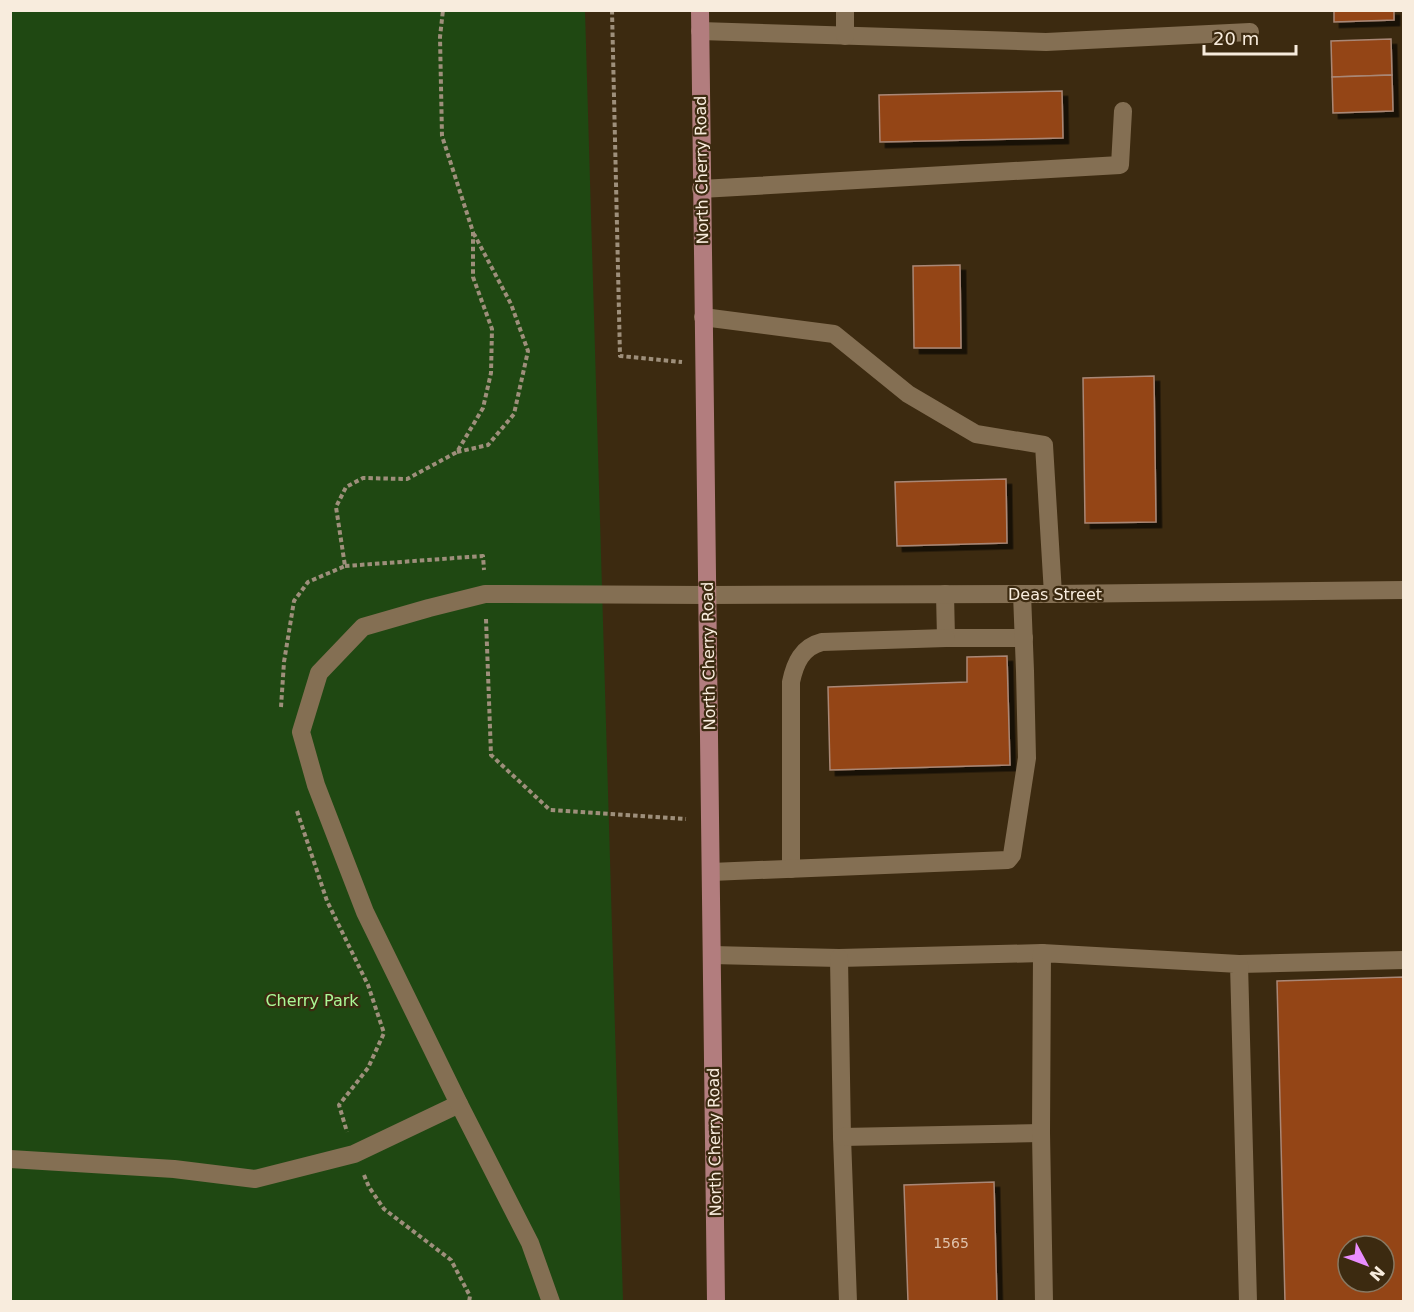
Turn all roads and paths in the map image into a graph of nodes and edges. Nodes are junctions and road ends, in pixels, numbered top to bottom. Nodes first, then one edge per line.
1 (443, 10) edge
2 (612, 10) edge
3 (699, 10) edge
4 (845, 10) edge
5 (700, 31) junction
6 (1250, 32) dead end
7 (845, 36) junction
8 (1123, 111) dead end
9 (701, 189) junction
10 (473, 232) junction
11 (703, 317) junction
12 (704, 364) junction
13 (457, 452) junction
14 (345, 566) junction
15 (1404, 590) edge
16 (485, 594) junction
17 (945, 594) junction
18 (1022, 594) junction
19 (1053, 594) junction
20 (707, 595) junction
21 (1024, 638) junction
22 (946, 639) junction
23 (280, 716) dead end
24 (295, 801) dead end
25 (710, 821) junction
26 (792, 868) junction
27 (711, 872) junction
28 (1041, 953) junction
29 (712, 955) junction
30 (839, 958) junction
31 (1404, 960) edge
32 (1239, 964) junction
33 (459, 1104) junction
34 (1041, 1133) junction
35 (842, 1137) junction
36 (354, 1154) junction
37 (10, 1159) edge
38 (469, 1302) edge
39 (551, 1302) edge
40 (716, 1302) edge
41 (848, 1302) edge
42 (1044, 1302) edge
43 (1248, 1302) edge

1 - 10 path
2 - 12 path
3 - 5 main road, North Cherry Road
4 - 7 street
5 - 7 street
5 - 9 main road, North Cherry Road
6 - 7 street
8 - 9 street
9 - 11 main road, North Cherry Road
10 - 13 path
10 - 13 path
11 - 12 main road, North Cherry Road
11 - 19 street
12 - 20 main road, North Cherry Road
13 - 14 path
14 - 16 path
14 - 23 path
15 - 19 street, Deas Street
16 - 20 street, Deas Street
16 - 25 path
16 - 33 street, Deas Street
17 - 18 street, Deas Street
17 - 20 street, Deas Street
17 - 22 street
18 - 19 street, Deas Street
18 - 21 street
20 - 25 main road, North Cherry Road
21 - 22 street
21 - 26 street
22 - 26 street
24 - 36 path
25 - 27 main road, North Cherry Road
26 - 27 street
27 - 29 main road, North Cherry Road
28 - 30 street
28 - 32 street
28 - 34 street
29 - 30 street
29 - 40 main road, North Cherry Road
30 - 35 street
31 - 32 street
32 - 43 street
33 - 36 street
33 - 39 street, Deas Street
34 - 35 street
34 - 42 street
35 - 41 street
36 - 37 street
36 - 38 path

